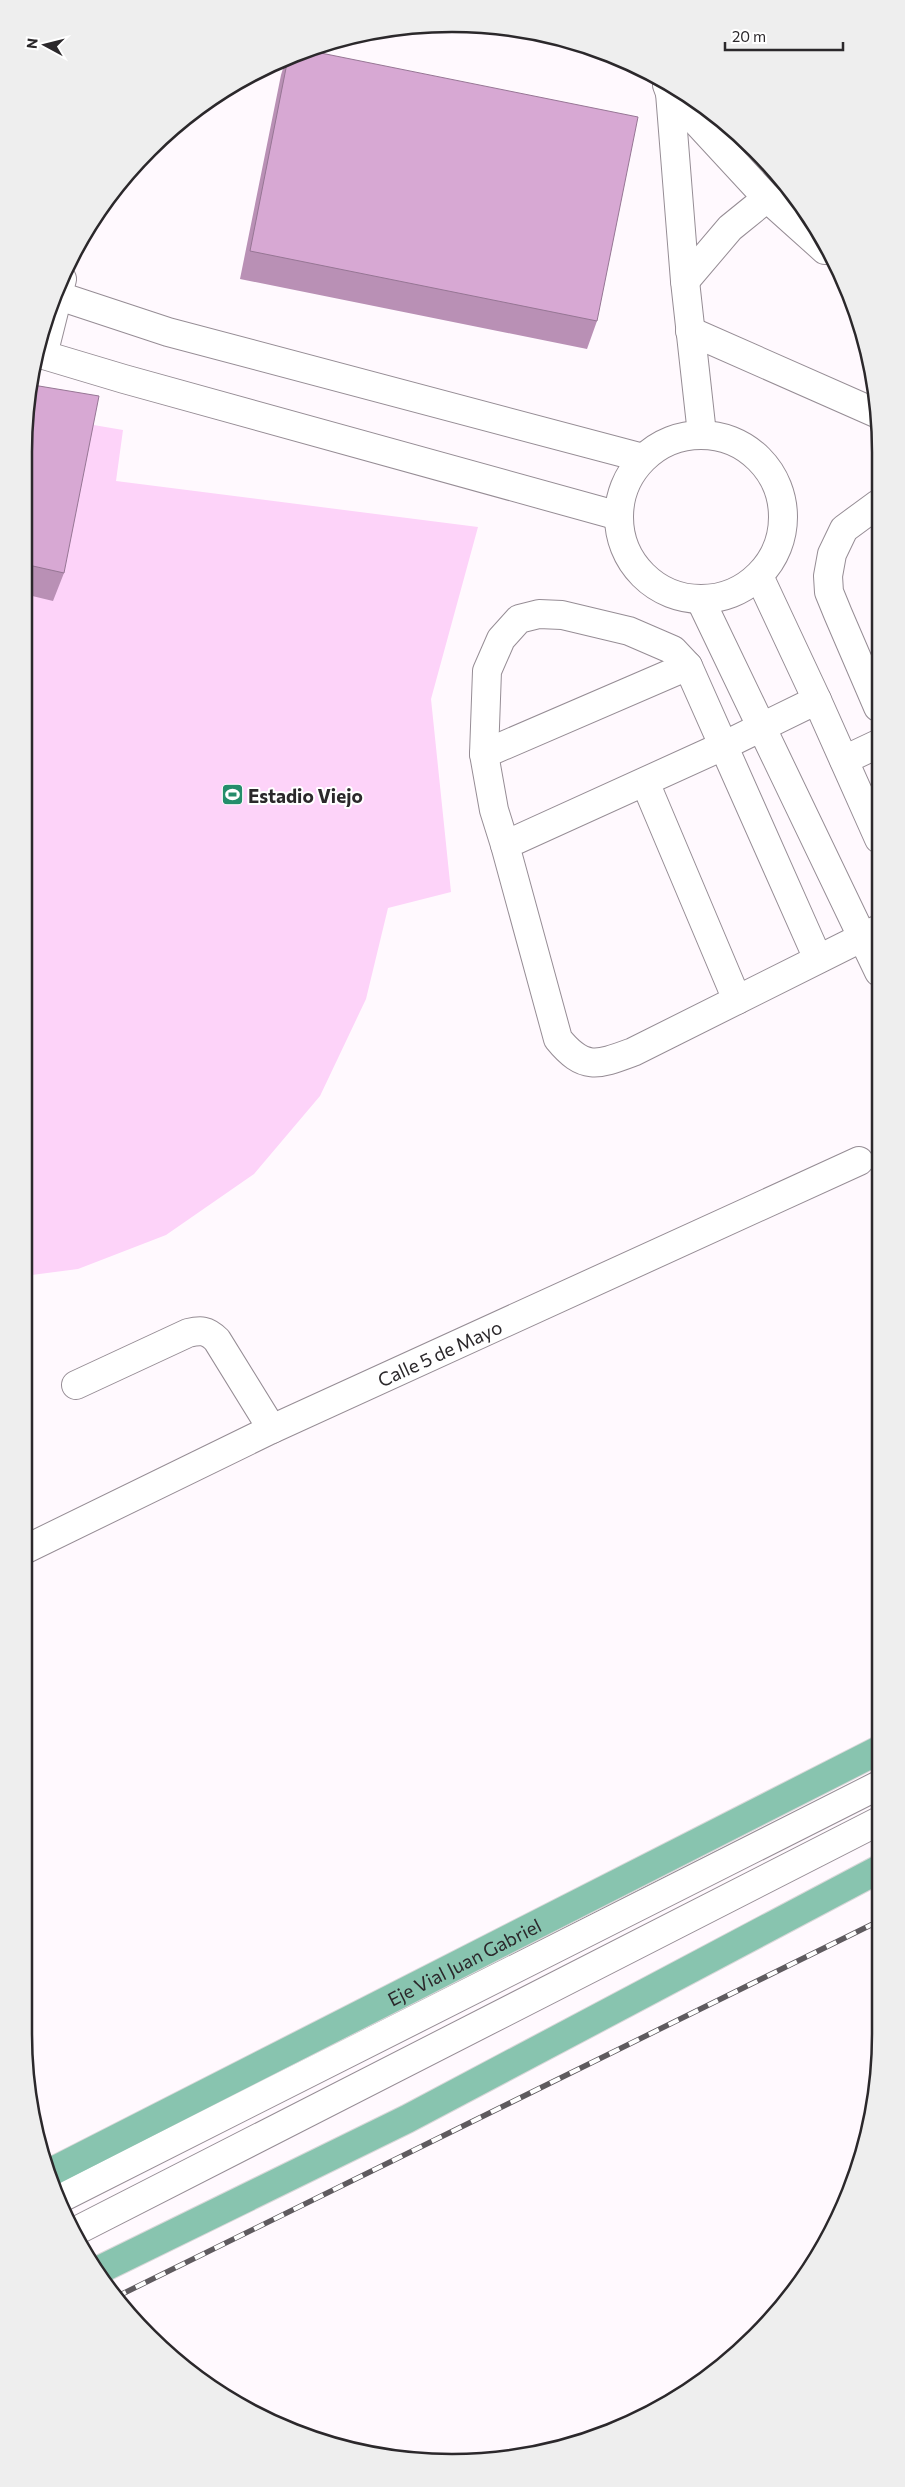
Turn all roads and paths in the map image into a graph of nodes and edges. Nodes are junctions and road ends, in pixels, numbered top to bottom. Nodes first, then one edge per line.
1 (669, 93) edge
2 (677, 98) edge
3 (767, 198) junction
4 (806, 229) edge
5 (685, 281) junction
6 (64, 292) edge
7 (690, 330) junction
8 (44, 355) edge
9 (870, 411) edge
10 (702, 434) junction
11 (643, 458) junction
12 (872, 508) edge
13 (619, 516) junction
14 (759, 576) junction
15 (700, 599) junction
16 (688, 666) junction
17 (872, 693) edge
18 (817, 700) junction
19 (761, 726) junction
20 (724, 746) junction
21 (872, 747) edge
22 (484, 754) junction
23 (844, 760) junction
24 (645, 782) junction
25 (872, 825) edge
26 (505, 846) junction
27 (870, 933) edge
28 (818, 959) junction
29 (737, 1000) junction
30 (859, 1161) dead end
31 (76, 1385) dead end
32 (272, 1429) junction
33 (32, 1546) edge
34 (872, 1754) edge
35 (872, 1789) edge
36 (872, 1825) edge
37 (872, 1873) edge
38 (55, 2170) edge
39 (64, 2196) edge
40 (81, 2229) edge
41 (103, 2268) edge

1 - 5 street
2 - 3 street
3 - 4 street
3 - 5 street
5 - 7 street
6 - 11 street
7 - 9 street
7 - 10 street
8 - 13 street
10 - 11 street
10 - 14 street
11 - 13 street
12 - 17 street
13 - 15 street
14 - 15 street
14 - 18 street
15 - 19 street
16 - 20 street
16 - 22 street
16 - 22 street
18 - 19 street
18 - 23 street
19 - 20 street
19 - 27 street
20 - 24 street
20 - 28 street
21 - 23 street
22 - 26 street
23 - 25 street
24 - 26 street
24 - 29 street
26 - 29 street
27 - 28 street
28 - 29 street
30 - 32 street, Calle 5 de Mayo
31 - 32 street
32 - 33 street, Calle 5 de Mayo
34 - 38 main road, Eje Vial Juan Gabriel
35 - 39 street
36 - 40 street
37 - 41 main road

